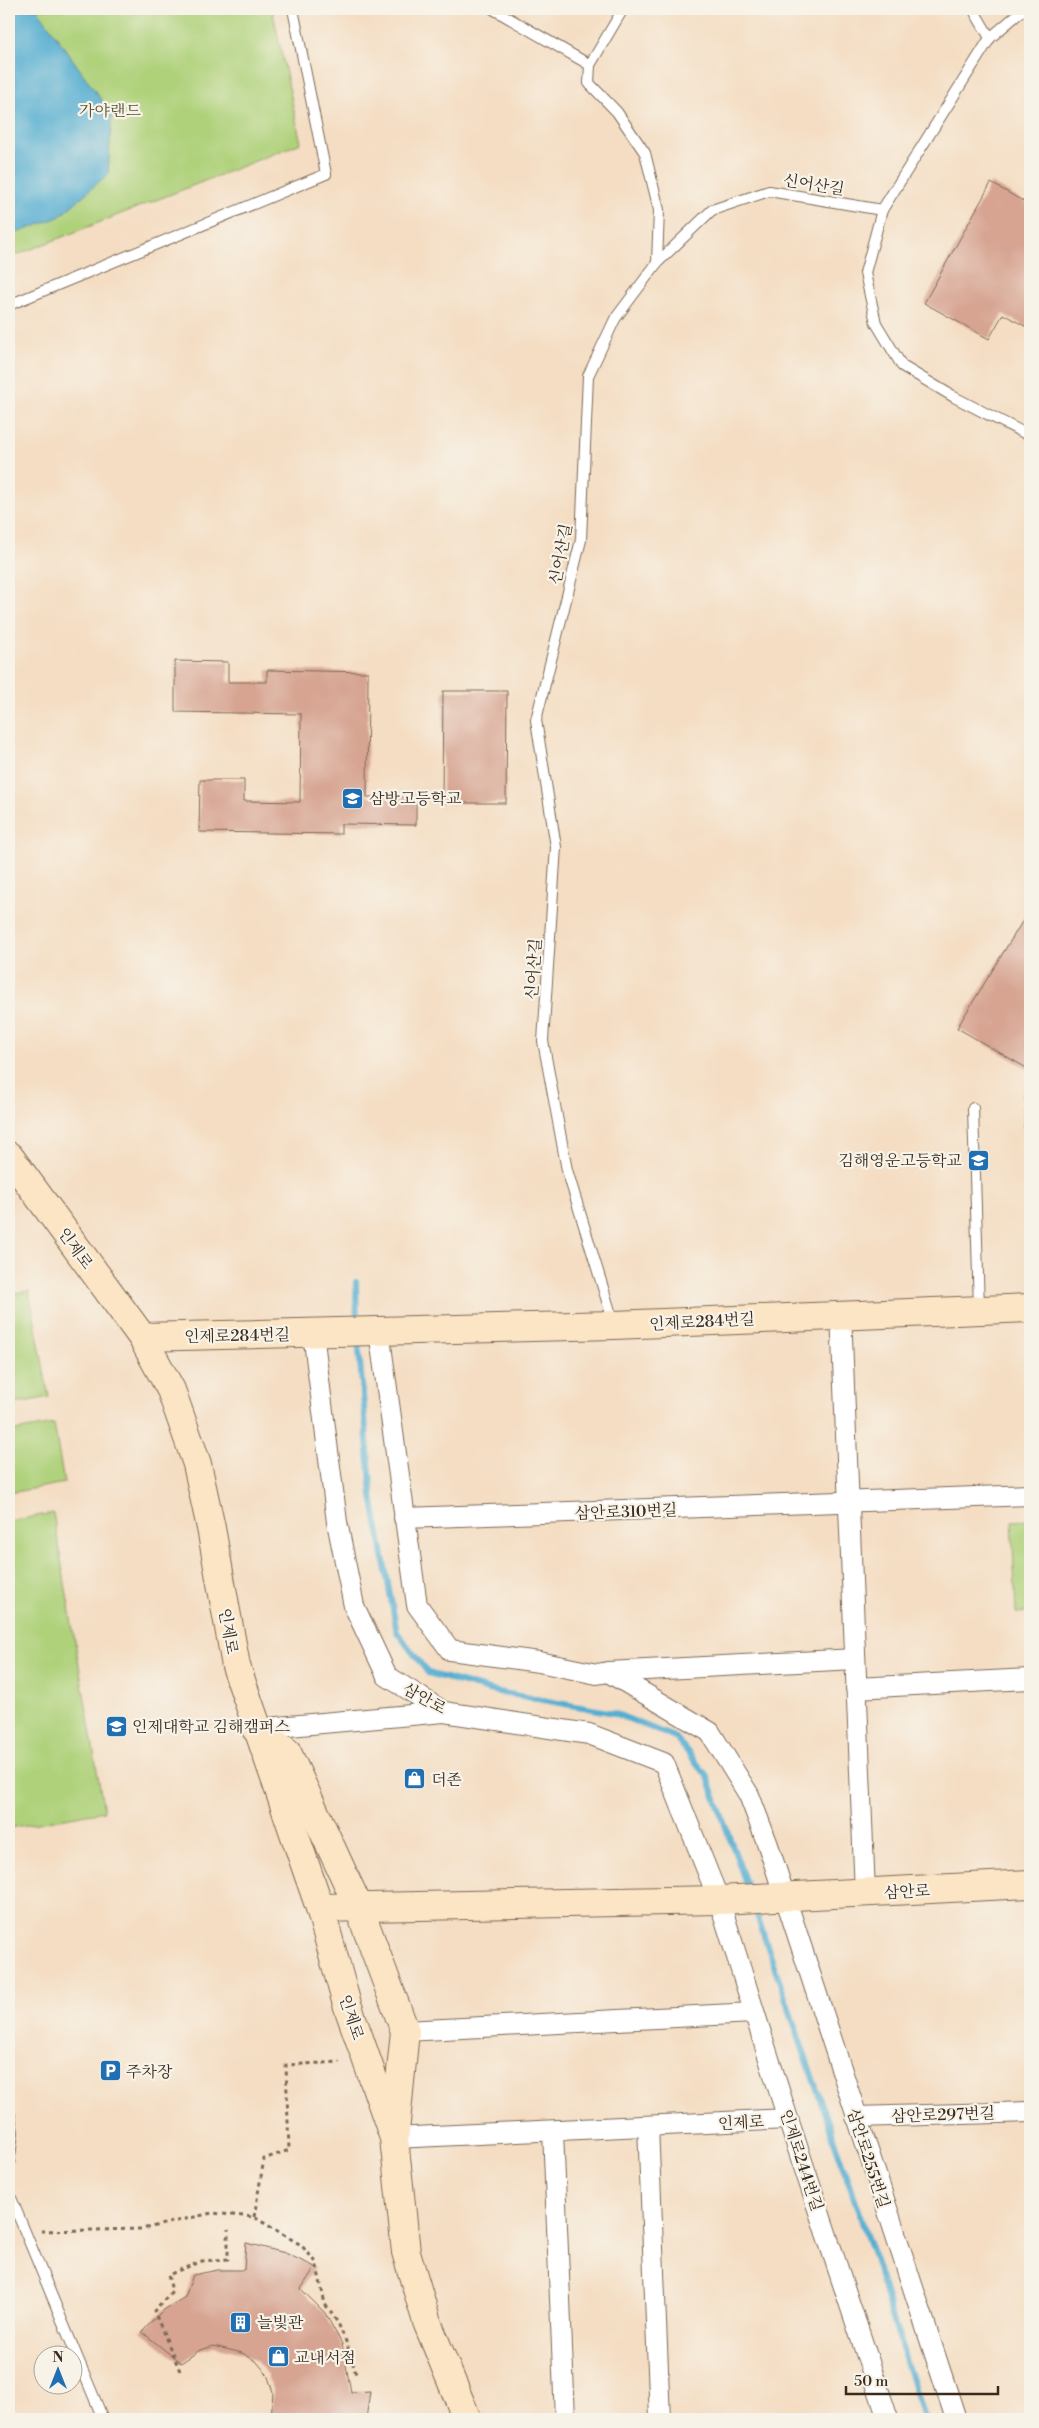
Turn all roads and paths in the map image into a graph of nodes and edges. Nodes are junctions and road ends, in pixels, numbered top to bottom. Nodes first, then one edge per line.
1 (293, 9) edge
2 (493, 9) edge
3 (623, 9) edge
4 (973, 9) edge
5 (1024, 9) edge
6 (990, 38) junction
7 (590, 65) junction
8 (882, 210) junction
9 (657, 263) junction
10 (9, 305) edge
11 (1030, 436) edge
12 (973, 1108) dead end
13 (9, 1156) edge
14 (1030, 1308) edge
15 (979, 1310) junction
16 (842, 1314) junction
17 (614, 1325) junction
18 (376, 1331) junction
19 (322, 1333) junction
20 (142, 1337) junction
21 (1030, 1495) edge
22 (849, 1503) junction
23 (404, 1518) junction
24 (855, 1659) junction
25 (608, 1672) junction
26 (1030, 1679) edge
27 (856, 1688) junction
28 (444, 1712) junction
29 (256, 1729) junction
30 (1030, 1884) edge
31 (865, 1893) junction
32 (779, 1896) junction
33 (723, 1900) junction
34 (320, 1908) junction
35 (359, 1908) junction
36 (753, 2013) junction
37 (404, 2031) junction
38 (340, 2062) dead end
39 (9, 2112) edge
40 (1030, 2112) edge
41 (856, 2117) junction
42 (788, 2120) junction
43 (648, 2126) junction
44 (552, 2131) junction
45 (394, 2138) junction
46 (9, 2165) edge
47 (9, 2193) edge
48 (254, 2217) junction
49 (228, 2229) dead end
50 (25, 2231) junction
51 (180, 2371) dead end
52 (356, 2374) dead end
53 (103, 2419) edge
54 (467, 2419) edge
55 (564, 2419) edge
56 (660, 2419) edge
57 (888, 2419) edge
58 (956, 2419) edge

1 - 10 lane
2 - 7 lane
3 - 7 lane
4 - 6 lane
5 - 6 lane
6 - 8 lane
7 - 9 lane
8 - 9 lane, 신어산길
8 - 11 lane
9 - 17 lane, 신어산길
12 - 15 lane
13 - 20 main road, 인제로
14 - 15 main road, 인제로284번길
15 - 16 main road, 인제로284번길
16 - 17 main road, 인제로284번길
16 - 22 street
17 - 18 main road, 인제로284번길
18 - 19 main road, 인제로284번길
18 - 23 street
19 - 20 main road, 인제로284번길
19 - 28 street, 삼안로
20 - 29 main road, 인제로
21 - 22 street, 삼안로310번길
22 - 23 street, 삼안로310번길
22 - 24 street
23 - 25 street
24 - 25 street
24 - 27 street
25 - 32 street
26 - 27 street
27 - 31 street
28 - 29 street
28 - 33 street, 삼안로
29 - 34 main road, 인제로
29 - 35 main road
30 - 31 main road, 삼안로
31 - 32 main road, 삼안로
32 - 33 main road, 삼안로
32 - 41 street, 삼안로255번길
33 - 35 main road
33 - 36 street, 인제로244번길
34 - 35 main road
34 - 45 main road, 인제로
35 - 37 main road
36 - 37 street
36 - 42 street, 인제로244번길
37 - 45 main road
38 - 48 path
39 - 46 lane
40 - 41 street, 삼안로297번길
41 - 58 street, 삼안로255번길
42 - 43 street, 인제로
42 - 57 street, 인제로244번길
43 - 44 street, 인제로
43 - 56 street
44 - 45 street, 인제로
44 - 55 street
45 - 54 main road, 인제로
47 - 50 lane
48 - 50 path
48 - 52 path
49 - 51 path
50 - 53 lane

